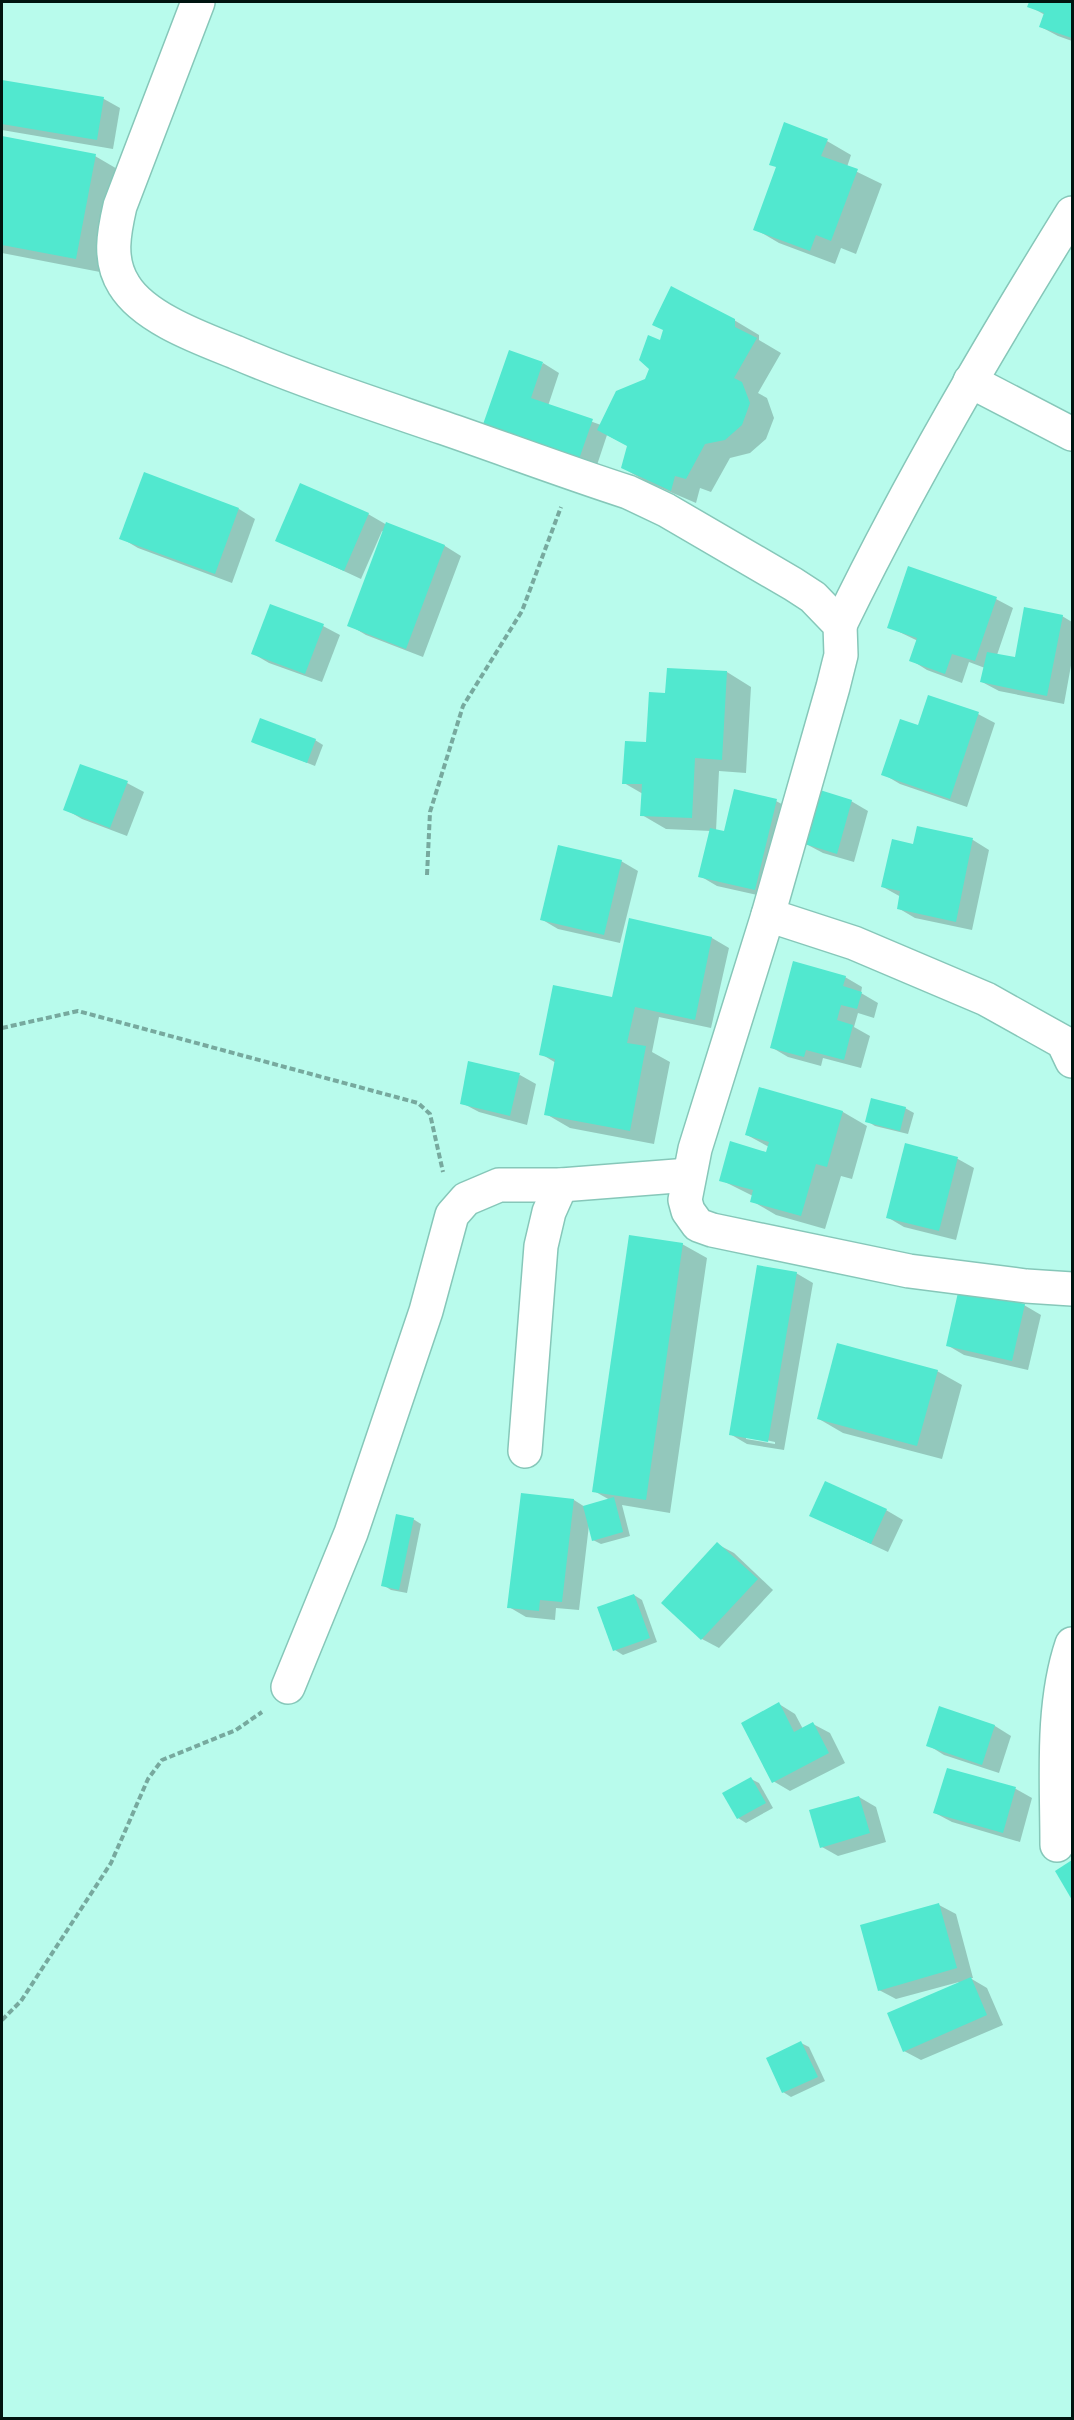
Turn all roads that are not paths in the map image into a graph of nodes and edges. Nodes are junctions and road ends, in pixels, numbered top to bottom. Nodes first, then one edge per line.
1 (198, 2) edge
2 (1072, 213) edge
3 (970, 381) junction
4 (1072, 434) edge
5 (840, 625) junction
6 (768, 915) junction
7 (1072, 1061) edge
8 (689, 1175) junction
9 (561, 1185) junction
10 (1072, 1289) edge
11 (525, 1451) dead end
12 (1072, 1644) edge
13 (288, 1687) road end
14 (1057, 1845) dead end

1 - 5 street
2 - 3 street
3 - 4 street
3 - 5 street
5 - 6 street
6 - 7 street
6 - 8 street
8 - 9 street
8 - 10 street
9 - 11 street
9 - 13 street
12 - 14 street

